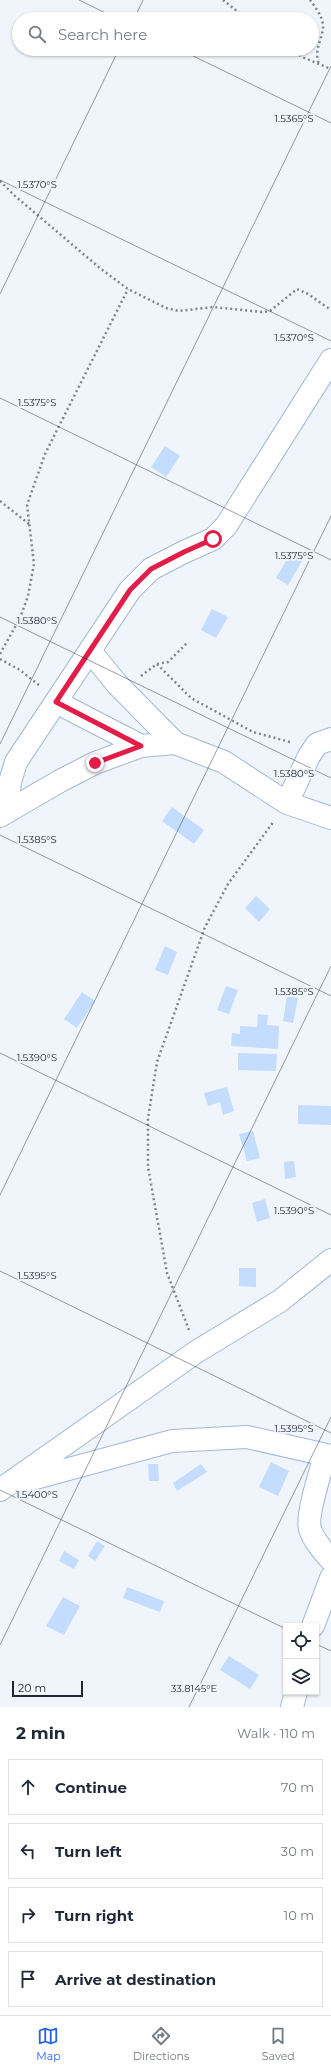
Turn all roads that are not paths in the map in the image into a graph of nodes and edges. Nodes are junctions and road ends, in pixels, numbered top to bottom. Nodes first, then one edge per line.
1 (331, 360) edge
2 (90, 651) junction
3 (56, 702) junction
4 (324, 742) edge
5 (175, 743) junction
6 (141, 746) junction
7 (287, 803) junction
8 (3, 814) edge
9 (331, 818) edge
10 (331, 1260) edge
11 (328, 1456) edge
12 (3, 1488) edge
13 (331, 1560) edge
14 (331, 1578) edge
15 (314, 1623) edge
16 (295, 1695) edge
17 (292, 1707) edge

1 - 2 street
2 - 3 street
2 - 5 street
3 - 6 street
3 - 8 street
4 - 7 street
5 - 6 street
5 - 7 street
6 - 8 street
7 - 9 street
10 - 12 street
11 - 12 street
11 - 13 street
14 - 15 street
16 - 17 street

